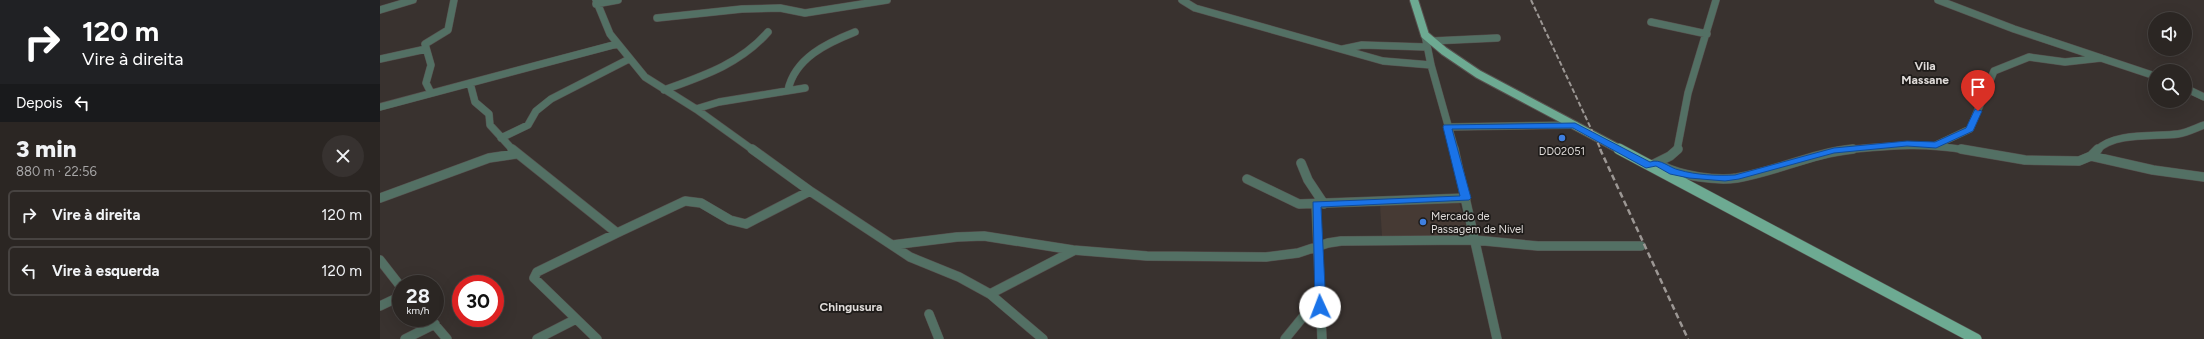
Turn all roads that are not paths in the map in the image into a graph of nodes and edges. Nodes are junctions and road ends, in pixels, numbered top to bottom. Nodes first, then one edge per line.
1 (413, 0) edge
2 (454, 0) edge
3 (618, 0) edge
4 (887, 0) edge
5 (1182, 0) edge
6 (1414, 0) edge
7 (1716, 0) edge
8 (1938, 0) edge
9 (596, 2) edge
10 (380, 10) edge
11 (657, 18) dead end
12 (1651, 22) dead end
13 (768, 32) dead end
14 (855, 32) dead end
15 (1707, 34) junction
16 (1497, 38) dead end
17 (1428, 41) junction
18 (617, 44) junction
19 (426, 49) junction
20 (1342, 49) junction
21 (2103, 57) junction
22 (380, 59) edge
23 (629, 59) junction
24 (1431, 66) junction
25 (2148, 73) edge
26 (470, 83) junction
27 (805, 88) dead end
28 (664, 90) junction
29 (788, 90) junction
30 (2192, 91) edge
31 (431, 93) junction
32 (2204, 97) edge
33 (380, 107) edge
34 (696, 109) junction
35 (1575, 125) junction
36 (2204, 125) edge
37 (1447, 127) junction
38 (501, 138) junction
39 (1936, 145) junction
40 (509, 146) junction
41 (516, 154) junction
42 (2091, 156) junction
43 (489, 158) junction
44 (1301, 163) dead end
45 (1653, 164) junction
46 (2204, 177) edge
47 (1247, 179) dead end
48 (810, 191) junction
49 (380, 198) edge
50 (1466, 198) junction
51 (1320, 204) junction
52 (617, 233) junction
53 (1475, 240) junction
54 (892, 245) junction
55 (1318, 246) junction
56 (1641, 246) dead end
57 (1073, 250) junction
58 (380, 260) edge
59 (392, 275) edge
60 (990, 294) junction
61 (1320, 296) junction
62 (392, 300) edge
63 (380, 306) edge
64 (929, 314) dead end
65 (576, 319) junction
66 (423, 327) edge
67 (437, 327) edge
68 (405, 339) edge
69 (447, 339) edge
70 (537, 339) edge
71 (597, 339) edge
72 (940, 339) edge
73 (1043, 339) edge
74 (1285, 339) edge
75 (1322, 339) edge
76 (1497, 339) edge
77 (1976, 339) edge

1 - 10 street
2 - 19 street
3 - 9 street
4 - 11 street
5 - 20 street
6 - 17 main road
7 - 15 street
8 - 21 street
9 - 18 street
12 - 15 street
13 - 28 street
14 - 29 street
15 - 45 street
16 - 17 street
17 - 20 street
17 - 24 street
17 - 35 main road
18 - 23 street
18 - 26 street
19 - 22 street
19 - 31 street
20 - 24 street
21 - 25 street
21 - 39 street
23 - 28 street
23 - 38 street
24 - 37 street
26 - 31 street
26 - 38 street
27 - 29 street
28 - 34 street
29 - 34 street
30 - 32 street
31 - 33 street
34 - 48 street
35 - 37 street
35 - 45 main road
36 - 42 street
37 - 50 street
38 - 40 street
39 - 42 street
39 - 45 street
40 - 41 street
40 - 43 street
41 - 43 street
41 - 52 street
42 - 46 street
43 - 49 street
44 - 51 street
45 - 77 main road
47 - 51 street
48 - 52 street
48 - 54 street
50 - 51 street
50 - 53 street
51 - 55 street
52 - 65 street
53 - 55 street
53 - 56 street
53 - 76 street
54 - 57 street
54 - 60 street
55 - 57 street
55 - 61 street
57 - 60 street
58 - 59 street
60 - 73 street
61 - 74 street
61 - 75 street
62 - 63 street
64 - 72 street
65 - 70 street
65 - 71 street
66 - 68 street
67 - 69 street

